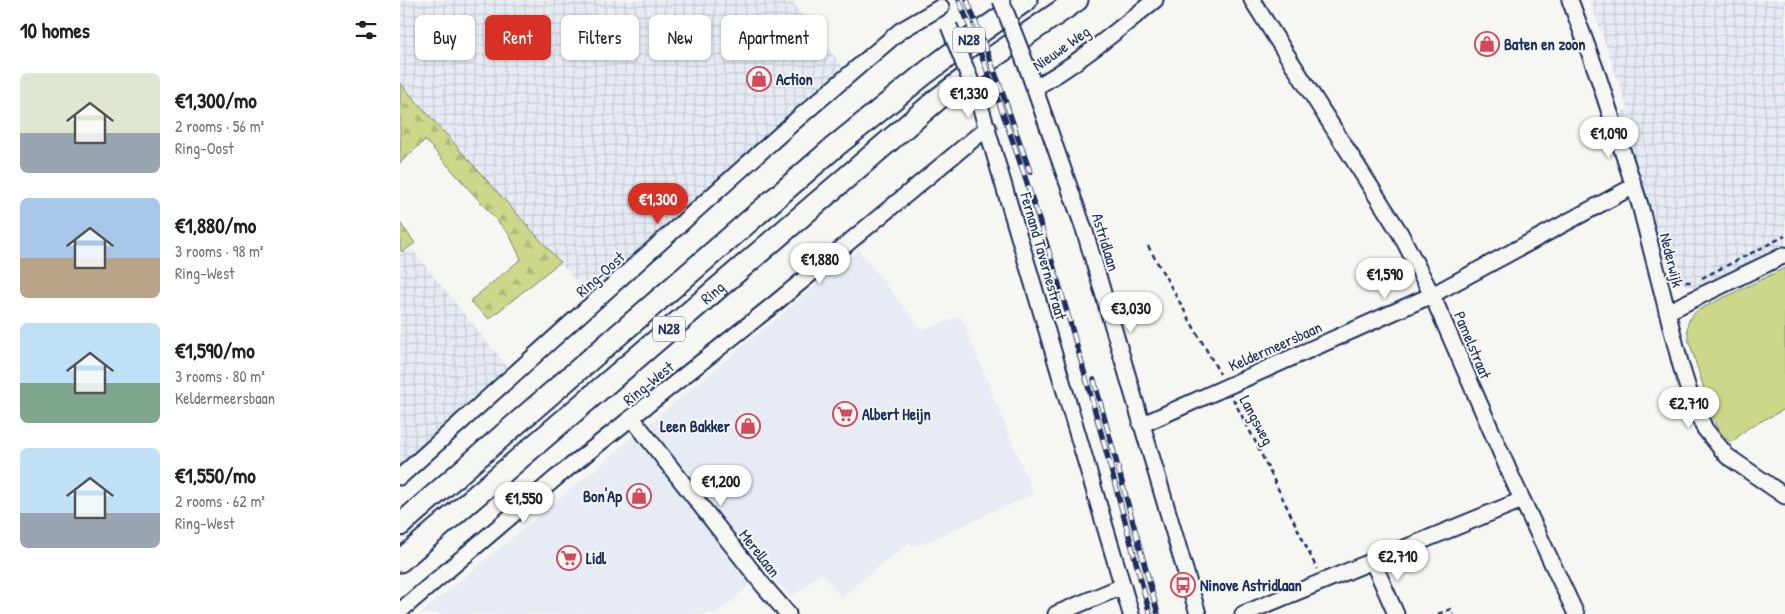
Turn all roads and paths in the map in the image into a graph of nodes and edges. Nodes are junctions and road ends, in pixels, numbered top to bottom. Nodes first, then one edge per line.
1 (1077, 0) edge
2 (1155, 0) edge
3 (1252, 0) edge
4 (1570, 0) edge
5 (1015, 2) edge
6 (940, 3) edge
7 (1034, 88) junction
8 (988, 126) junction
9 (1634, 186) junction
10 (1785, 236) edge
11 (1148, 246) dead end
12 (1785, 256) edge
13 (1658, 272) junction
14 (1432, 295) junction
15 (1667, 312) junction
16 (1227, 387) junction
17 (632, 418) junction
18 (1141, 425) junction
19 (400, 477) edge
20 (1785, 496) edge
21 (1522, 500) junction
22 (400, 525) edge
23 (400, 561) edge
24 (1373, 562) junction
25 (1323, 582) junction
26 (1123, 586) junction
27 (400, 611) edge
28 (788, 614) edge
29 (1056, 614) edge
30 (1131, 614) edge
31 (1198, 614) edge
32 (1243, 614) edge
33 (1396, 614) edge
34 (1438, 614) edge
35 (1453, 614) edge
36 (1576, 614) edge

1 - 23 highway, Ring / N28
2 - 7 street, Nieuwe Weg
3 - 14 street, Pamelstraat
4 - 9 street, Nederwijk
5 - 7 street, Astridlaan, bridge
5 - 22 highway, Ring / N28
6 - 8 street, Fernand Tavernestraat, bridge
6 - 19 street, Ring-Oost
7 - 18 street, Astridlaan
8 - 17 street, Ring-West
8 - 26 street, Fernand Tavernestraat
9 - 13 street, Nederwijk
9 - 14 street, Keldermeersbaan
10 - 13 path
11 - 16 path, Langsweg
12 - 15 street
13 - 15 street, Nederwijk
14 - 16 street, Keldermeersbaan
14 - 21 street, Pamelstraat
15 - 20 street, Nederwijk
16 - 18 street, Keldermeersbaan
16 - 25 path, Langsweg
17 - 27 street, Ring-West
17 - 28 street, Merellaan
18 - 31 street, Astridlaan
21 - 24 street
21 - 36 street, Pamelstraat
24 - 25 street
24 - 33 street
25 - 32 street
26 - 29 street
26 - 30 street, Fernand Tavernestraat
34 - 35 path

